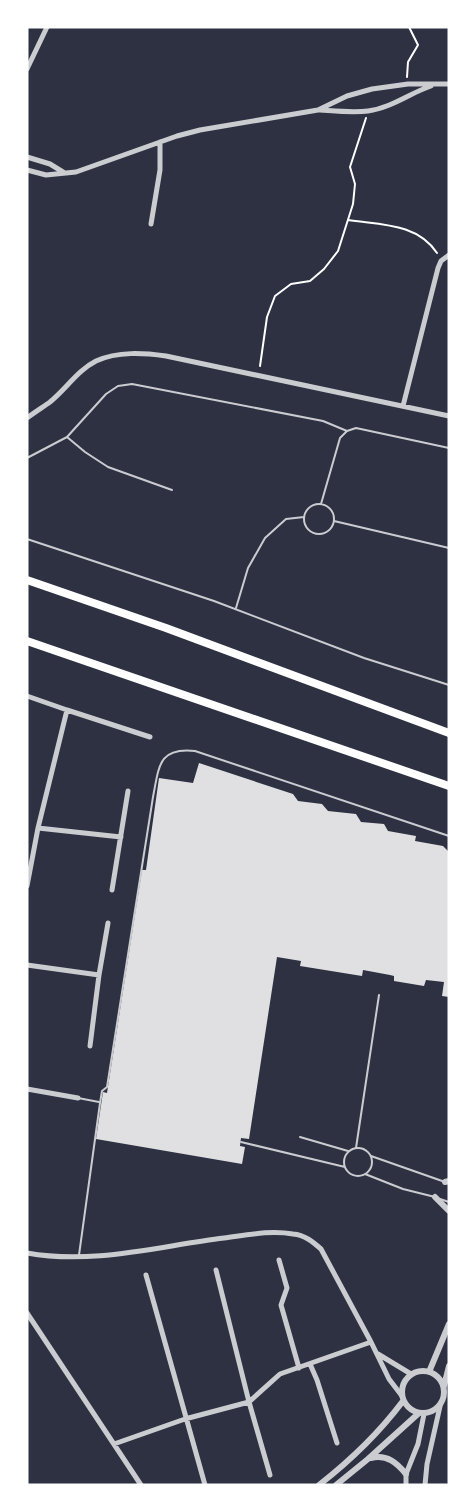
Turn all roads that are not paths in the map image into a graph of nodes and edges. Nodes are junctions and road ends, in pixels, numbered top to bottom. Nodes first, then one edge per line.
1 (47, 27) edge
2 (27, 69) edge
3 (439, 84) junction
4 (449, 84) edge
5 (318, 110) junction
6 (160, 142) junction
7 (27, 157) edge
8 (27, 170) edge
9 (64, 173) junction
10 (151, 224) dead end
11 (449, 255) edge
12 (403, 406) junction
13 (28, 415) edge
14 (449, 416) edge
15 (347, 431) junction
16 (67, 437) junction
17 (449, 448) edge
18 (27, 458) edge
19 (172, 490) dead end
20 (321, 504) junction
21 (304, 517) junction
22 (334, 521) junction
23 (27, 539) edge
24 (449, 548) edge
25 (27, 580) edge
26 (236, 608) junction
27 (27, 641) edge
28 (449, 685) edge
29 (27, 696) edge
30 (67, 710) junction
31 (449, 733) edge
32 (150, 737) dead end
33 (449, 786) edge
34 (128, 791) dead end
35 (38, 828) junction
36 (449, 836) edge
37 (121, 837) junction
38 (27, 884) edge
39 (112, 890) dead end
40 (108, 923) dead end
41 (27, 965) edge
42 (99, 975) junction
43 (379, 995) dead end
44 (90, 1046) dead end
45 (27, 1089) edge
46 (78, 1098) joint
47 (100, 1102) junction
48 (300, 1137) dead end
49 (241, 1142) dead end
50 (356, 1148) junction
51 (348, 1151) junction
52 (371, 1156) junction
53 (345, 1167) junction
54 (365, 1174) junction
55 (448, 1182) edge
56 (435, 1197) junction
57 (449, 1202) edge
58 (449, 1211) edge
59 (27, 1253) edge
60 (78, 1258) junction
61 (279, 1260) dead end
62 (216, 1270) dead end
63 (146, 1275) dead end
64 (27, 1313) edge
65 (449, 1324) edge
66 (371, 1342) junction
67 (377, 1353) junction
68 (310, 1364) junction
69 (449, 1366) edge
70 (299, 1368) junction
71 (429, 1372) junction
72 (411, 1374) junction
73 (444, 1388) junction
74 (403, 1399) junction
75 (249, 1402) junction
76 (441, 1402) junction
77 (421, 1413) junction
78 (185, 1419) junction
79 (337, 1443) dead end
80 (114, 1444) junction
81 (368, 1459) junction
82 (406, 1474) junction
83 (270, 1475) dead end
84 (141, 1485) edge
85 (205, 1485) edge
86 (319, 1485) edge
87 (336, 1485) edge
88 (406, 1485) edge
89 (425, 1485) edge

1 - 2 street
3 - 4 street
3 - 5 street
3 - 5 street
5 - 6 street
6 - 9 street
6 - 10 street
7 - 9 street
8 - 9 street
11 - 12 street
12 - 13 street
12 - 14 street
15 - 16 lane
15 - 17 lane
15 - 20 lane
16 - 18 lane
16 - 19 lane
20 - 21 lane
20 - 22 lane
21 - 22 lane
21 - 26 lane
22 - 24 lane
23 - 26 lane
25 - 31 main road
26 - 28 lane
27 - 33 main road
29 - 30 street
30 - 32 street
30 - 35 street
34 - 37 street
35 - 37 street
35 - 38 street
36 - 47 lane
37 - 39 street
40 - 42 street
41 - 42 street
42 - 44 street
43 - 50 lane
45 - 46 street
46 - 47 lane
47 - 60 lane
48 - 51 lane
49 - 53 lane
50 - 51 lane
50 - 52 lane
51 - 53 lane
52 - 54 lane
52 - 55 lane
53 - 54 lane
54 - 56 lane
56 - 57 lane
56 - 58 street
59 - 60 street
60 - 66 street
61 - 70 street
62 - 75 street
63 - 78 street
64 - 80 street
65 - 71 street
66 - 67 street
66 - 68 street
67 - 72 street
67 - 74 street
68 - 70 street
68 - 79 street
69 - 73 street
70 - 75 street
71 - 72 street
71 - 73 street
72 - 74 street
73 - 76 street
74 - 77 street
74 - 86 street
75 - 78 street
75 - 83 street
76 - 77 street
76 - 89 street
77 - 81 street
77 - 82 street
78 - 80 street
78 - 85 street
80 - 84 street
81 - 82 street
81 - 87 street
82 - 88 street

